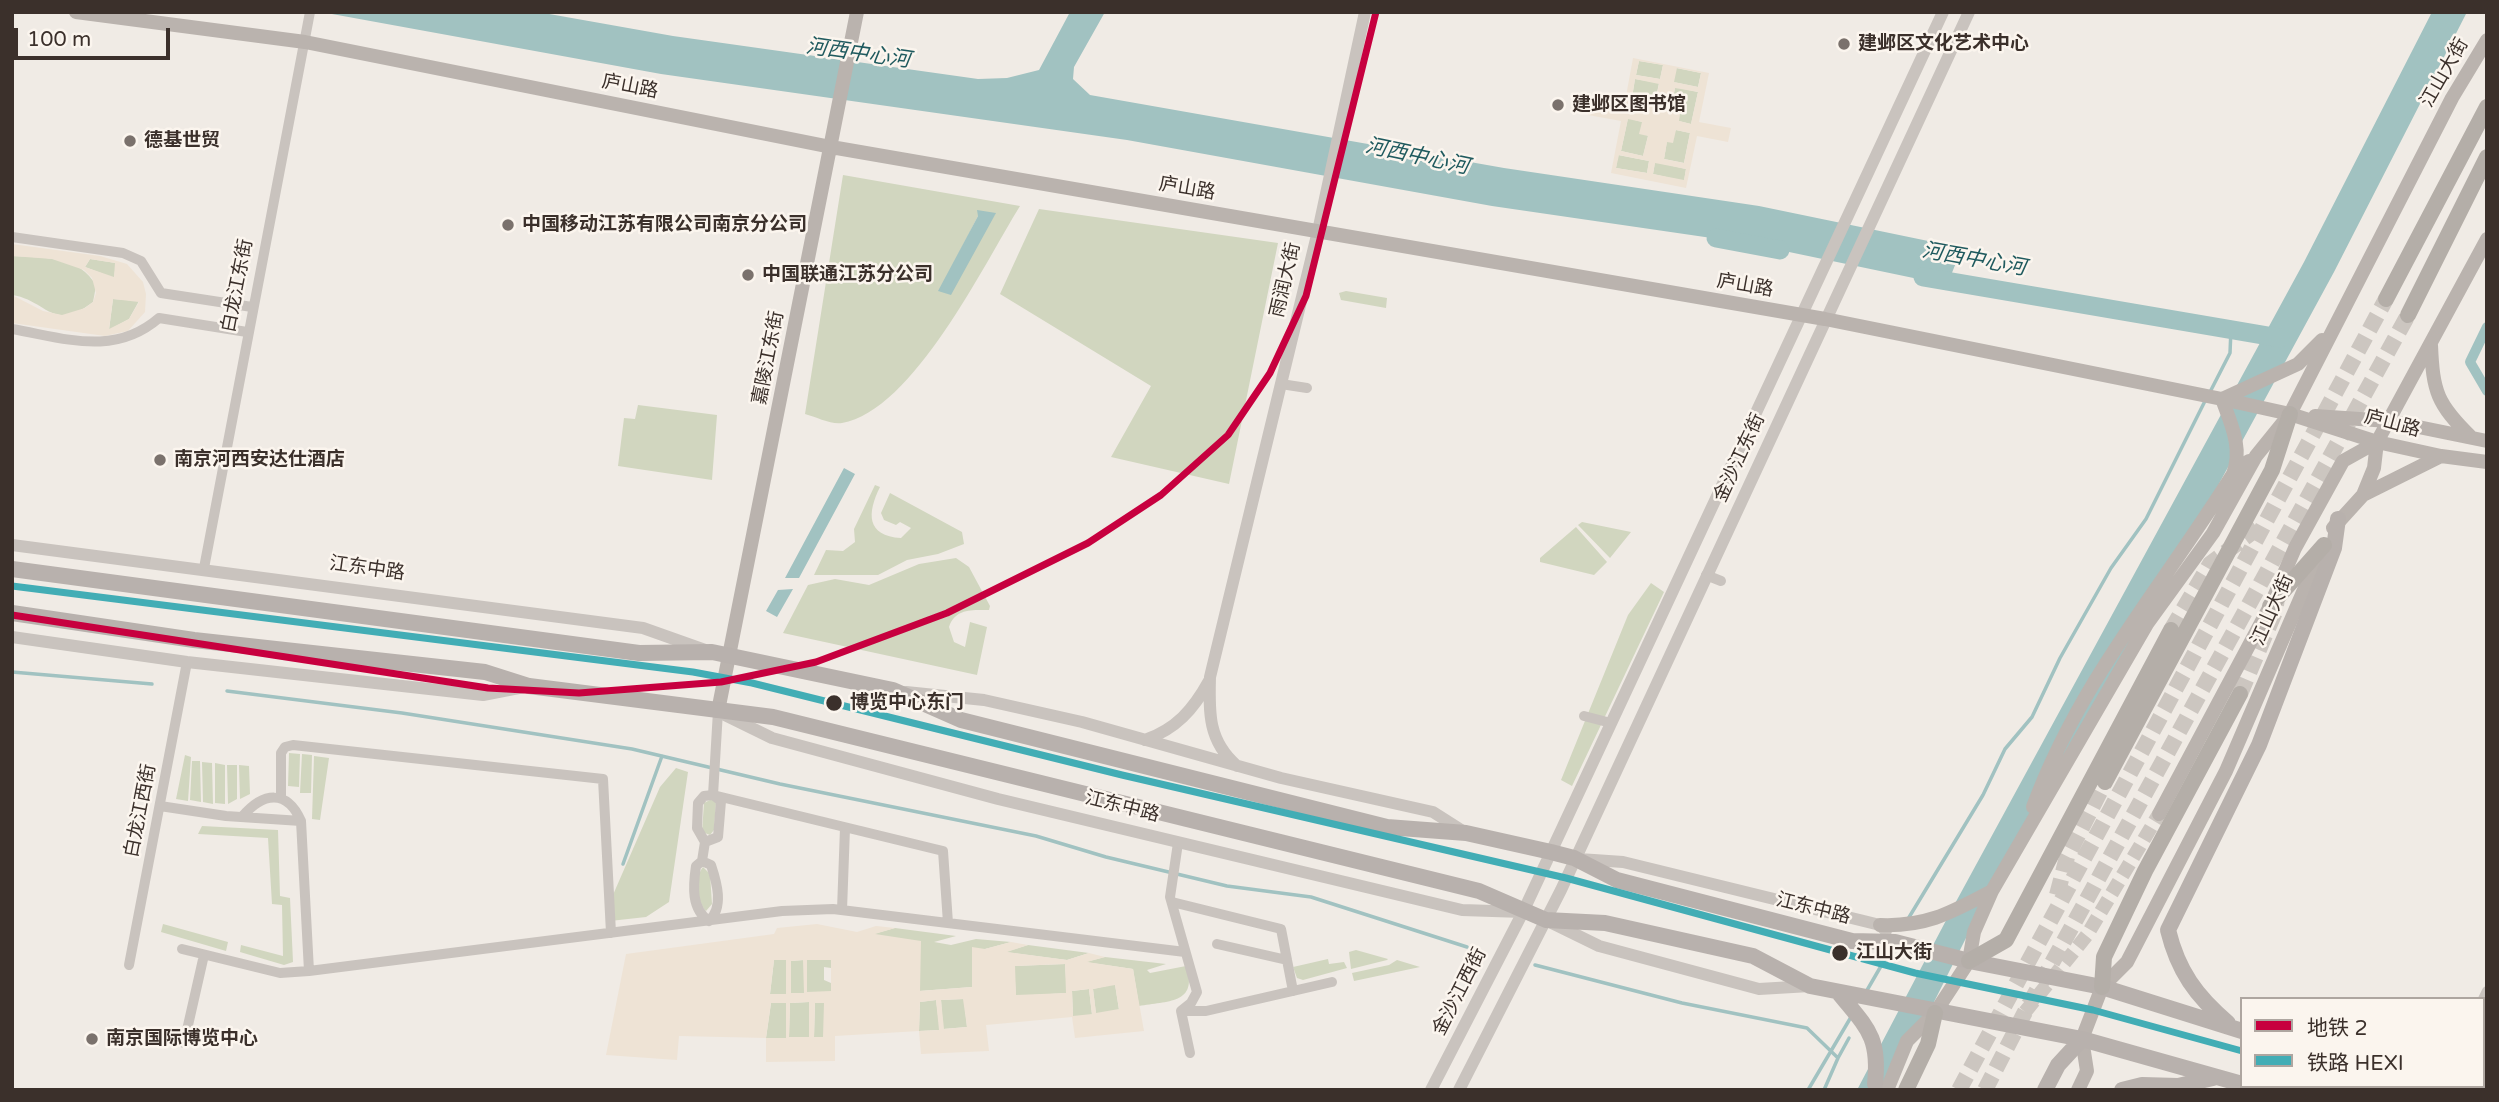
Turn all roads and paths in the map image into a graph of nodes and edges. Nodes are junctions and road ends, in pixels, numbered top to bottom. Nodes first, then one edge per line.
1 (76, 12) edge
2 (310, 12) edge
3 (857, 12) edge
4 (1365, 12) edge
5 (1942, 12) edge
6 (1969, 12) edge
7 (2487, 40) edge
8 (304, 42) junction
9 (2487, 107) edge
10 (831, 147) junction
11 (2487, 156) edge
12 (1318, 231) junction
13 (12, 237) edge
14 (2487, 239) edge
15 (2386, 299) tunnel mouth
16 (252, 307) junction
17 (1799, 315) junction
18 (2407, 315) tunnel mouth
19 (1825, 319) junction
20 (2332, 328) junction
21 (12, 329) edge
22 (247, 332) junction
23 (2431, 344) junction
24 (1281, 384) junction
25 (1307, 388) dead end
26 (2222, 399) junction
27 (2290, 414) junction
28 (2389, 422) junction
29 (2472, 438) junction
30 (2487, 441) edge
31 (2377, 442) junction
32 (2256, 456) junction
33 (2441, 456) junction
34 (2487, 462) edge
35 (2233, 474) junction
36 (2363, 495) junction
37 (2338, 519) junction
38 (12, 545) edge
39 (2324, 545) junction
40 (204, 568) junction
41 (12, 569) edge
42 (1706, 575) junction
43 (1721, 581) dead end
44 (2270, 606) junction
45 (12, 613) edge
46 (2171, 630) tunnel mouth
47 (12, 636) edge
48 (712, 653) junction
49 (729, 657) junction
50 (187, 663) junction
51 (1210, 677) junction
52 (529, 686) junction
53 (894, 690) junction
54 (2241, 694) tunnel mouth
55 (718, 711) junction
56 (1584, 716) dead end
57 (1611, 723) junction
58 (1143, 740) junction
59 (1237, 766) junction
60 (2105, 782) tunnel mouth
61 (713, 795) junction
62 (281, 798) junction
63 (160, 806) junction
64 (2159, 814) tunnel mouth
65 (242, 817) junction
66 (301, 821) junction
67 (845, 828) junction
68 (1466, 833) junction
69 (2023, 834) junction
70 (705, 842) junction
71 (1178, 843) junction
72 (1551, 852) junction
73 (1574, 859) junction
74 (702, 862) junction
75 (1992, 891) junction
76 (1172, 902) junction
77 (842, 910) junction
78 (1523, 912) junction
79 (1546, 920) junction
80 (709, 921) junction
81 (948, 923) junction
82 (1880, 925) junction
83 (611, 933) junction
84 (1895, 943) junction
85 (1217, 944) dead end
86 (182, 949) dead end
87 (1185, 952) junction
88 (204, 955) junction
89 (1287, 960) junction
90 (1969, 961) junction
91 (129, 965) dead end
92 (309, 971) junction
93 (1332, 982) dead end
94 (1810, 986) junction
95 (2102, 987) junction
96 (1293, 991) junction
97 (1838, 992) junction
98 (1181, 1011) junction
99 (1935, 1013) junction
100 (2239, 1030) edge
101 (2082, 1039) junction
102 (184, 1043) dead end
103 (1190, 1053) dead end
104 (2213, 1078) junction
105 (2240, 1084) edge
106 (1878, 1088) edge
107 (2262, 1088) edge
108 (1431, 1090) edge
109 (1459, 1090) edge
110 (1906, 1090) edge
111 (2046, 1090) edge
112 (2078, 1090) edge
113 (2122, 1090) edge
114 (2284, 1090) edge

1 - 8 main road, 庐山路
2 - 8 street, 白龙江东街
3 - 10 main road, 嘉陵江东街
4 - 12 street, 雨润大街
5 - 17 street, 金沙江东街
6 - 19 street, 金沙江东街
7 - 20 main road, 江山大街
8 - 10 main road, 庐山路
8 - 16 street, 白龙江东街
9 - 15 highway
10 - 12 main road, 庐山路
10 - 49 main road, 嘉陵江东街
11 - 18 highway
12 - 17 main road, 庐山路
12 - 24 street, 雨润大街
13 - 16 street
14 - 23 main road, 江山大街
16 - 22 street, 白龙江东街
17 - 19 main road, 庐山路
17 - 57 street, 金沙江东街
19 - 26 main road, 庐山路
19 - 42 street, 金沙江东街
20 - 26 main road
20 - 27 main road, 江山大街
21 - 22 street
22 - 40 street, 白龙江东街
23 - 28 main road, 江山大街
23 - 29 main road
24 - 25 street
24 - 51 street, 雨润大街
26 - 27 main road, 庐山路
26 - 35 main road
27 - 28 main road, 庐山路
27 - 31 main road, 庐山路
27 - 32 main road, 江山大街
27 - 60 highway
28 - 29 main road, 庐山路
28 - 31 main road, 江山大街
29 - 30 main road, 庐山路
31 - 33 main road, 庐山路
31 - 36 main road, 江山大街
31 - 44 main road
32 - 35 main road, 江山大街
32 - 69 main road, 江山大街
33 - 34 main road, 庐山路
33 - 36 main road
35 - 69 main road, 江山大街
36 - 37 main road, 江山大街
37 - 39 main road, 江山大街
37 - 100 main road
38 - 40 street, 江东中路
39 - 44 highway
39 - 95 main road, 江山大街
40 - 48 street, 江东中路
41 - 48 main road, 江东中路
42 - 43 street
42 - 73 street, 金沙江东街
44 - 64 main road
45 - 52 main road, 江东中路
46 - 90 highway
47 - 50 street
48 - 49 main road, 江东中路
49 - 53 main road, 江东中路
49 - 55 main road, 嘉陵江东街
50 - 52 street
50 - 63 street, 白龙江西街
51 - 58 street
51 - 59 street
52 - 55 main road, 江东中路
53 - 58 street, 江东中路
53 - 68 main road, 江东中路
54 - 95 highway
55 - 61 street
55 - 71 street, 江东中路
55 - 78 main road, 江东中路
56 - 57 street
57 - 72 street, 金沙江东街
58 - 59 street, 江东中路
59 - 68 street, 江东中路
61 - 67 street
61 - 70 street
61 - 70 street
62 - 65 street
62 - 66 street
62 - 83 street
63 - 65 street
63 - 91 street, 白龙江西街
65 - 66 street
66 - 92 street
67 - 77 street
67 - 81 street
68 - 72 main road, 江东中路
69 - 75 main road, 江山大街
70 - 74 street
71 - 76 street
71 - 78 street, 江东中路
72 - 73 main road, 江东中路
72 - 78 street, 金沙江东街
73 - 79 street, 金沙江东街
73 - 82 street
73 - 84 main road, 江东中路
74 - 80 street
74 - 80 street
75 - 82 main road
75 - 90 main road, 江山大街
76 - 87 street
76 - 89 street
77 - 80 street
77 - 81 street
78 - 79 main road, 江东中路
78 - 108 street, 金沙江西街
79 - 94 main road, 江东中路
79 - 94 street, 江东中路
79 - 109 street
80 - 83 street
81 - 87 street
82 - 84 street
83 - 92 street
84 - 90 main road, 江东中路
85 - 89 street
86 - 88 street
87 - 98 street
88 - 92 street
88 - 102 street
89 - 96 street
90 - 95 main road, 江东中路
90 - 99 main road, 江山大街
93 - 96 street
94 - 97 main road, 江东中路
95 - 100 main road, 江东中路
95 - 101 main road, 江山大街
96 - 98 street
97 - 99 main road, 江东中路
97 - 106 main road
98 - 103 street
99 - 101 main road, 江东中路
99 - 106 main road, 江山大街
99 - 110 highway
101 - 104 main road, 江东中路
101 - 111 main road
101 - 112 main road
104 - 105 main road, 江东中路
104 - 113 main road
107 - 114 main road

